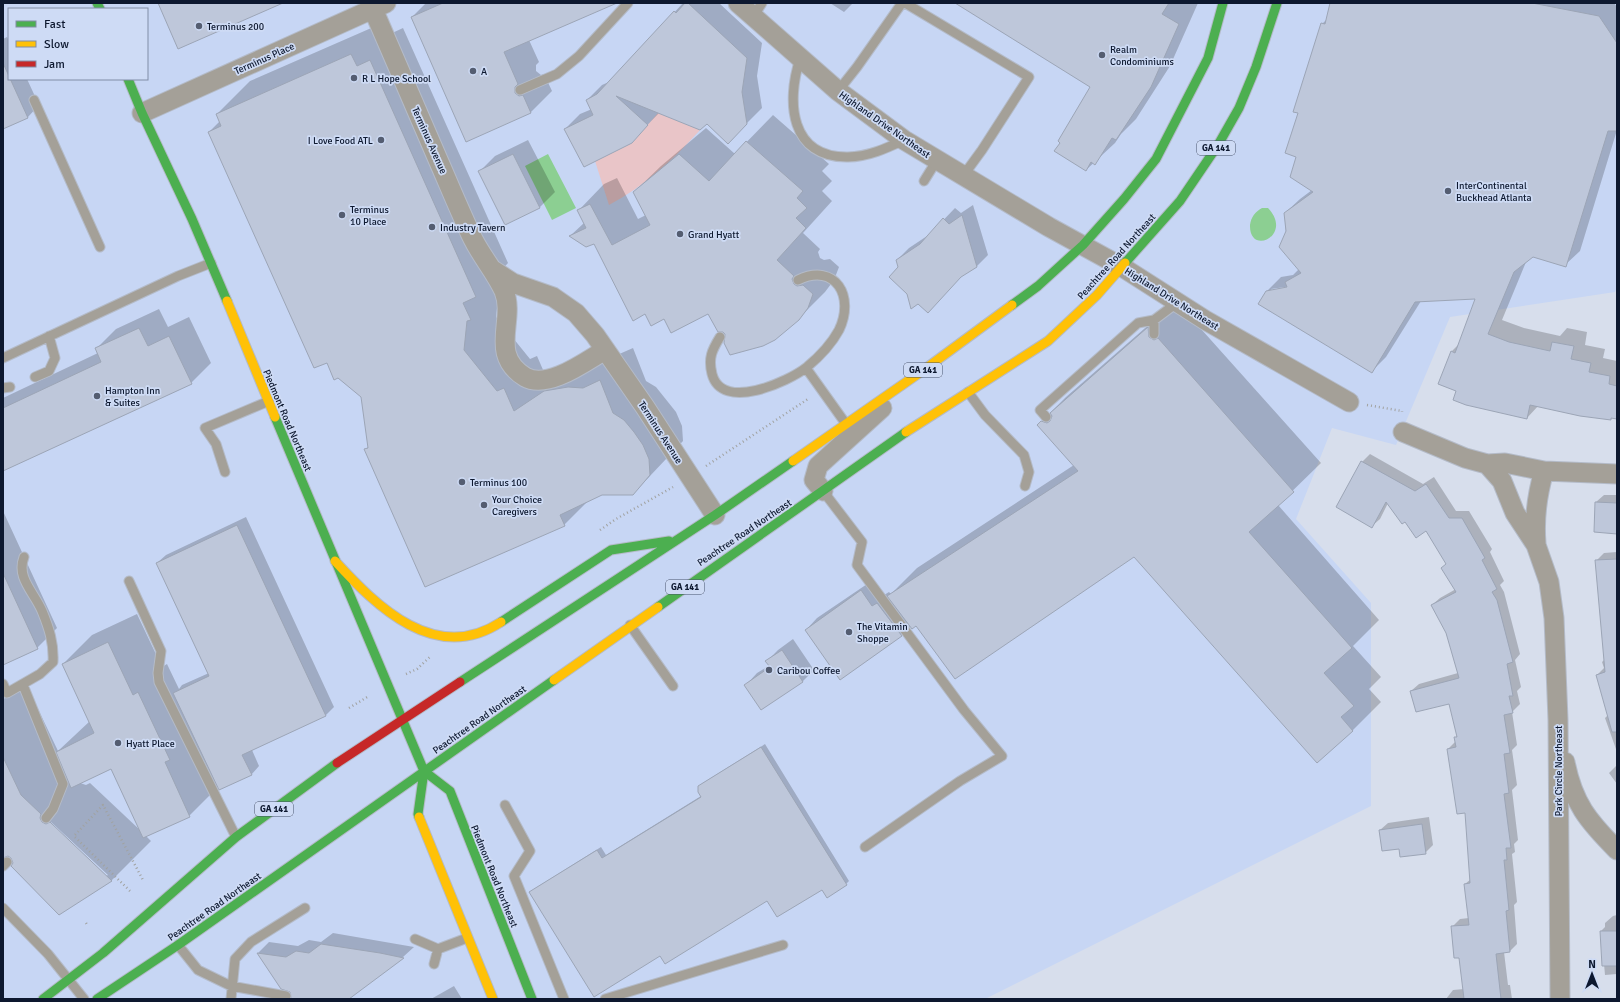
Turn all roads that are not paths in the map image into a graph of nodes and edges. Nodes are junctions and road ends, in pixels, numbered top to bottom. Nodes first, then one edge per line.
1 (628, 3) edge
2 (738, 3) edge
3 (902, 3) edge
4 (905, 3) edge
5 (1223, 3) edge
6 (1277, 3) edge
7 (379, 6) edge
8 (758, 10) edge
9 (800, 59) junction
10 (128, 80) edge
11 (520, 90) dead end
12 (838, 91) junction
13 (34, 100) dead end
14 (142, 113) junction
15 (904, 140) junction
16 (937, 160) junction
17 (963, 176) junction
18 (924, 180) dead end
19 (1083, 244) junction
20 (100, 247) dead end
21 (211, 263) junction
22 (1122, 267) junction
23 (492, 270) junction
24 (798, 280) dead end
25 (1178, 302) junction
26 (1154, 320) junction
27 (1154, 334) dead end
28 (49, 336) junction
29 (720, 337) dead end
30 (606, 350) junction
31 (3, 358) edge
32 (806, 368) junction
33 (925, 369) junction
34 (35, 377) dead end
35 (968, 392) junction
36 (269, 401) junction
37 (1349, 402) road end
38 (1046, 417) dead end
39 (846, 424) junction
40 (1403, 432) road end
41 (1487, 464) junction
42 (1544, 471) junction
43 (225, 472) dead end
44 (1617, 474) edge
45 (1025, 486) dead end
46 (823, 491) junction
47 (715, 515) junction
48 (676, 540) junction
49 (1536, 545) junction
50 (24, 557) dead end
51 (335, 561) junction
52 (129, 581) dead end
53 (630, 625) junction
54 (3, 684) edge
55 (23, 685) junction
56 (673, 686) dead end
57 (403, 719) junction
58 (1558, 720) junction
59 (424, 771) junction
60 (505, 805) dead end
61 (46, 818) dead end
62 (236, 837) junction
63 (865, 847) dead end
64 (1617, 850) edge
65 (3, 908) edge
66 (306, 908) dead end
67 (466, 938) junction
68 (415, 939) dead end
69 (178, 945) junction
70 (783, 945) dead end
71 (438, 949) junction
72 (434, 964) dead end
73 (68, 979) junction
74 (231, 986) junction
75 (286, 996) dead end
76 (43, 999) edge
77 (84, 999) edge
78 (97, 999) edge
79 (231, 999) edge
80 (493, 999) edge
81 (532, 999) edge
82 (564, 999) edge
83 (605, 999) edge
84 (1560, 999) edge

1 - 11 lane
2 - 8 street, Highland Drive Northeast
3 - 12 lane
4 - 17 lane
5 - 19 main road, GA 141
6 - 22 main road, Peachtree Road Northeast / GA 141
7 - 14 street, Terminus Place
7 - 23 street, Terminus Avenue
8 - 9 street, Highland Drive Northeast
9 - 12 street, Highland Drive Northeast
9 - 15 lane
10 - 14 main road, Piedmont Road Northeast
12 - 15 street, Highland Drive Northeast
13 - 20 lane
14 - 21 main road, Piedmont Road Northeast
15 - 16 street, Highland Drive Northeast
16 - 17 street, Highland Drive Northeast
16 - 18 lane
17 - 19 street, Highland Drive Northeast
19 - 22 street, Highland Drive Northeast
19 - 33 main road, GA 141
21 - 28 lane
21 - 36 main road, Piedmont Road Northeast
22 - 25 street, Highland Drive Northeast
22 - 35 main road, Peachtree Road Northeast / GA 141
23 - 30 street, Terminus Avenue
23 - 30 street, Terminus Avenue
24 - 32 lane
25 - 26 lane
25 - 37 street, Highland Drive Northeast
26 - 27 lane
26 - 38 lane
28 - 31 lane
28 - 34 lane
29 - 32 lane
30 - 47 street, Terminus Avenue
32 - 39 lane
33 - 39 main road, GA 141
33 - 46 street
35 - 45 lane
35 - 46 main road, Peachtree Road Northeast / GA 141
36 - 43 lane
36 - 51 main road, Piedmont Road Northeast
39 - 47 main road, GA 141
40 - 41 street
41 - 42 street
41 - 49 street, Park Circle Northeast
42 - 44 street
42 - 49 street, Park Circle Northeast
46 - 53 main road, Peachtree Road Northeast / GA 141
46 - 63 lane
47 - 48 main road, GA 141
48 - 51 main road
48 - 57 main road, GA 141
49 - 58 street, Park Circle Northeast
50 - 55 lane
51 - 57 main road, Piedmont Road Northeast
52 - 62 lane
53 - 56 lane
53 - 59 main road, Peachtree Road Northeast / GA 141
54 - 55 lane
55 - 61 lane
57 - 59 main road, Piedmont Road Northeast
57 - 62 main road, GA 141
58 - 64 street
58 - 84 street, Park Circle Northeast
59 - 67 main road, Piedmont Road Northeast
59 - 69 main road, Peachtree Road Northeast / GA 141
59 - 81 main road, Piedmont Road Northeast
60 - 82 lane
62 - 73 main road, GA 141
65 - 73 lane
66 - 74 lane
67 - 71 lane
67 - 80 main road, Piedmont Road Northeast
68 - 71 lane
69 - 74 lane
69 - 78 main road, Peachtree Road Northeast / GA 141
70 - 83 lane
71 - 72 lane
73 - 76 main road, GA 141
73 - 77 lane
74 - 75 lane
74 - 79 lane

